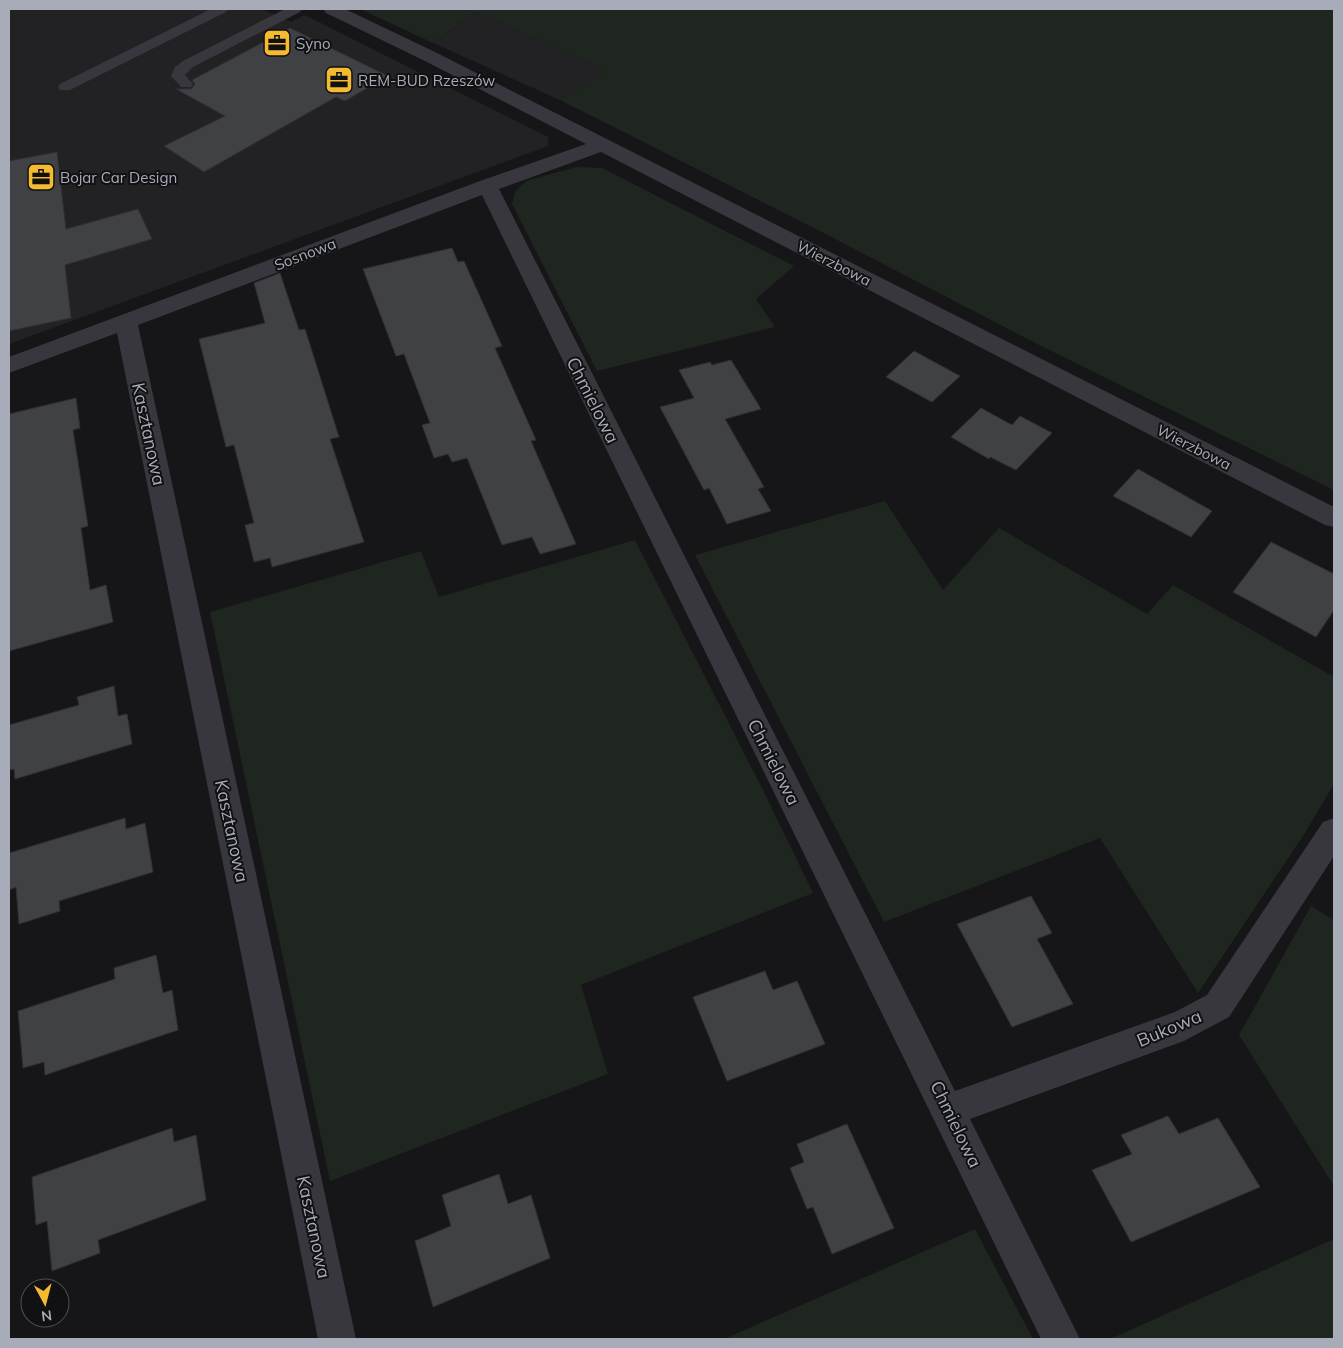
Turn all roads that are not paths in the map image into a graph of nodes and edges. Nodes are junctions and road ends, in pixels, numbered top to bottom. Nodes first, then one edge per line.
1 (221, 9) edge
2 (295, 9) edge
3 (332, 9) edge
4 (186, 84) dead end
5 (65, 87) dead end
6 (602, 145) junction
7 (487, 185) junction
8 (126, 322) junction
9 (9, 365) edge
10 (1334, 518) edge
11 (1334, 832) edge
12 (949, 1110) junction
13 (337, 1339) edge
14 (1061, 1339) edge

1 - 5 lane
2 - 4 lane
3 - 6 street, Wierzbowa
6 - 7 street, Sosnowa
6 - 10 street, Wierzbowa
7 - 8 street, Sosnowa
7 - 12 street, Chmielowa
8 - 9 street, Sosnowa
8 - 13 street, Kasztanowa
11 - 12 street, Bukowa
12 - 14 street, Chmielowa

